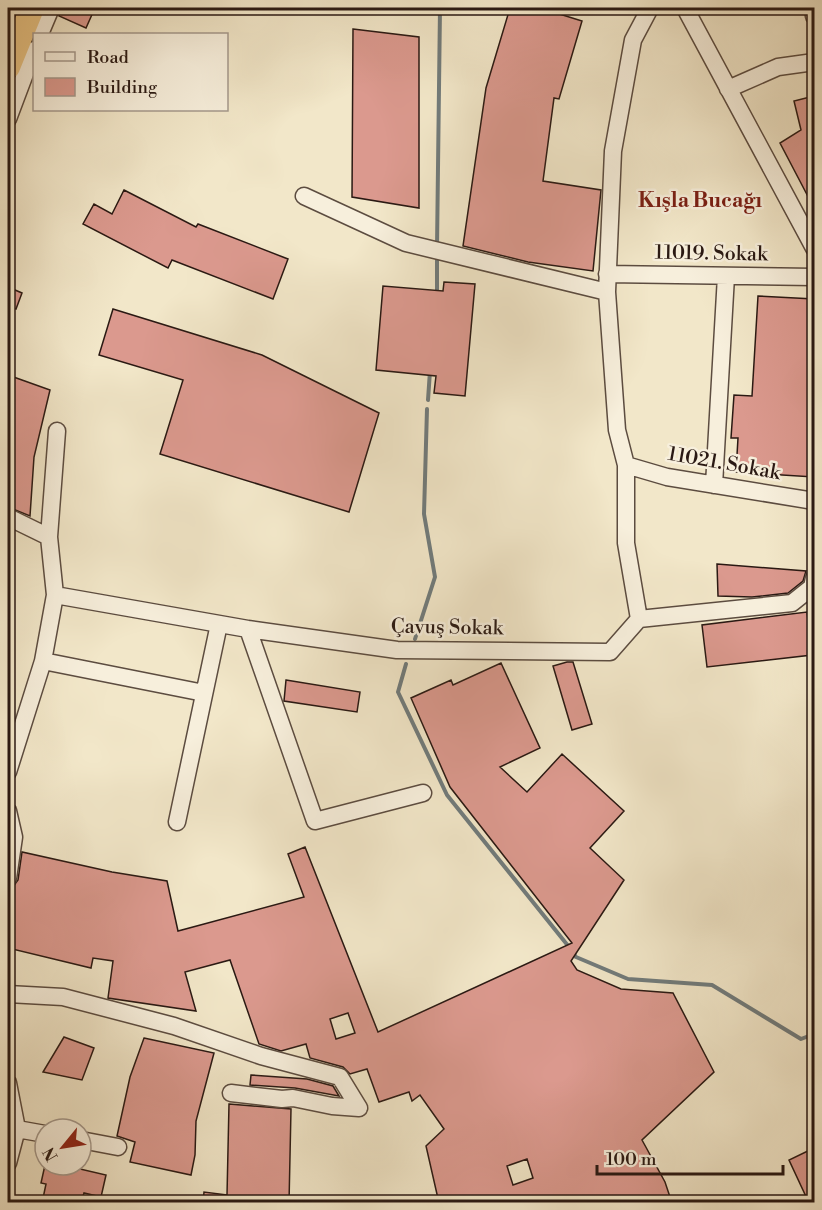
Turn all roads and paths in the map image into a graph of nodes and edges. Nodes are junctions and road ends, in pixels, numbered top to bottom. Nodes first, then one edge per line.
1 (32, 8) edge
2 (51, 8) edge
3 (650, 8) edge
4 (685, 8) edge
5 (813, 8) edge
6 (814, 16) edge
7 (40, 33) edge
8 (33, 53) edge
9 (814, 62) edge
10 (8, 67) edge
11 (728, 89) junction
12 (8, 119) edge
13 (304, 196) dead end
14 (814, 248) edge
15 (607, 274) junction
16 (726, 276) junction
17 (814, 277) edge
18 (607, 292) junction
19 (57, 431) dead end
20 (626, 465) junction
21 (714, 485) junction
22 (814, 501) edge
23 (8, 517) edge
24 (50, 537) junction
25 (814, 578) edge
26 (55, 595) junction
27 (639, 619) junction
28 (219, 624) junction
29 (248, 629) junction
30 (43, 661) junction
31 (204, 693) junction
32 (8, 772) edge
33 (423, 793) dead end
34 (8, 811) edge
35 (177, 822) dead end
36 (8, 878) edge
37 (8, 994) edge
38 (8, 1083) edge
39 (231, 1093) dead end
40 (17, 1129) junction
41 (33, 1132) edge
42 (93, 1142) edge
43 (118, 1147) dead end
44 (8, 1163) edge

1 - 10 highway
2 - 7 street
3 - 15 street
4 - 11 street
5 - 6 street
8 - 12 street
9 - 11 street
11 - 14 street
13 - 18 street
15 - 16 street, 11019. Sokak
15 - 18 street
16 - 17 street, 11019. Sokak
16 - 21 street
18 - 20 street
19 - 24 street
20 - 21 street, 11021. Sokak
20 - 27 street
21 - 22 street, 11021. Sokak
23 - 24 street
24 - 26 street
25 - 27 street
26 - 28 street, Çavuş Sokak
26 - 30 street
27 - 29 street, Çavuş Sokak
28 - 29 street, Çavuş Sokak
28 - 31 street
29 - 33 street
30 - 31 street
30 - 32 street
31 - 35 street
34 - 36 street
37 - 39 street
38 - 40 street
40 - 41 street
40 - 44 street
42 - 43 street

